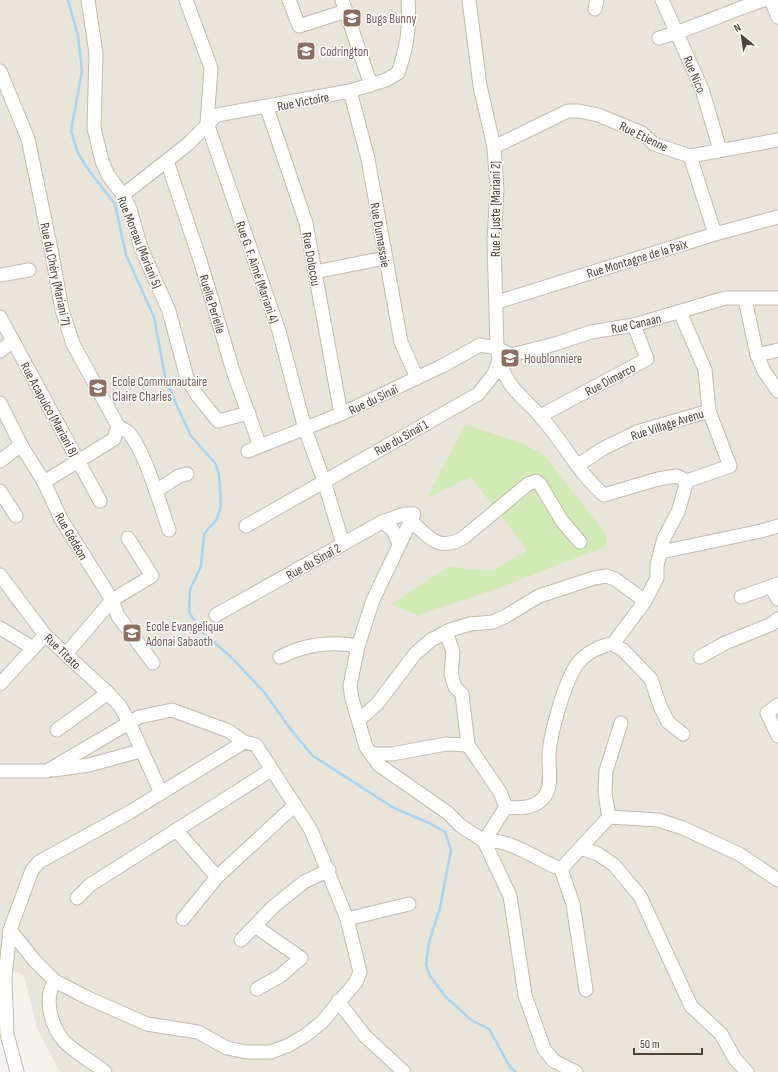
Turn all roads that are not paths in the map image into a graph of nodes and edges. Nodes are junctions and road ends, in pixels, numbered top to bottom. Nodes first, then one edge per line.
1 (88, 0) edge
2 (186, 0) edge
3 (289, 0) edge
4 (408, 0) edge
5 (469, 0) edge
6 (662, 0) edge
7 (764, 0) edge
8 (771, 0) edge
9 (344, 6) edge
10 (778, 17) edge
11 (678, 33) junction
12 (659, 38) dead end
13 (0, 71) edge
14 (371, 84) junction
15 (350, 91) junction
16 (267, 108) junction
17 (207, 123) junction
18 (778, 140) edge
19 (494, 147) junction
20 (720, 150) junction
21 (690, 156) junction
22 (167, 161) junction
23 (123, 195) junction
24 (778, 217) edge
25 (715, 234) junction
26 (385, 258) junction
27 (28, 270) dead end
28 (315, 272) junction
29 (0, 275) edge
30 (778, 298) edge
31 (745, 299) junction
32 (497, 302) junction
33 (680, 312) junction
34 (0, 317) edge
35 (634, 325) junction
36 (13, 341) junction
37 (778, 350) edge
38 (0, 352) edge
39 (498, 354) junction
40 (757, 356) junction
41 (417, 378) junction
42 (778, 391) edge
43 (0, 403) edge
44 (709, 411) junction
45 (249, 413) junction
46 (341, 414) junction
47 (540, 416) junction
48 (118, 426) junction
49 (305, 429) junction
50 (21, 445) junction
51 (260, 446) junction
52 (248, 451) dead end
53 (0, 461) edge
54 (79, 461) junction
55 (578, 465) junction
56 (187, 474) dead end
57 (324, 481) junction
58 (687, 481) junction
59 (44, 482) junction
60 (0, 491) edge
61 (156, 491) junction
62 (100, 501) dead end
63 (16, 516) dead end
64 (412, 518) junction
65 (382, 522) junction
66 (246, 526) dead end
67 (778, 526) edge
68 (169, 530) dead end
69 (128, 538) dead end
70 (580, 542) dead end
71 (343, 544) junction
72 (399, 544) junction
73 (661, 552) junction
74 (0, 575) edge
75 (774, 585) edge
76 (741, 597) dead end
77 (778, 599) edge
78 (112, 600) junction
79 (645, 602) junction
80 (216, 615) dead end
81 (778, 619) edge
82 (0, 628) edge
83 (446, 632) junction
84 (45, 635) junction
85 (613, 644) junction
86 (358, 646) junction
87 (33, 648) junction
88 (66, 654) junction
89 (280, 657) dead end
90 (700, 657) dead end
91 (153, 663) dead end
92 (0, 684) edge
93 (108, 693) junction
94 (778, 705) edge
95 (359, 720) junction
96 (129, 722) junction
97 (621, 723) dead end
98 (57, 730) dead end
99 (683, 734) dead end
100 (778, 736) edge
101 (244, 742) junction
102 (468, 745) junction
103 (140, 751) junction
104 (371, 754) junction
105 (47, 770) junction
106 (271, 770) junction
107 (0, 771) edge
108 (161, 794) junction
109 (295, 805) junction
110 (506, 807) junction
111 (609, 817) junction
112 (176, 830) junction
113 (484, 841) junction
114 (581, 848) junction
115 (561, 868) junction
116 (329, 870) junction
117 (217, 877) junction
118 (778, 880) edge
119 (78, 898) dead end
120 (408, 904) dead end
121 (183, 919) dead end
122 (347, 919) junction
123 (255, 926) junction
124 (10, 930) junction
125 (241, 940) dead end
126 (55, 981) junction
127 (257, 989) dead end
128 (586, 990) dead end
129 (338, 1001) junction
130 (17, 1072) edge
131 (105, 1072) edge
132 (404, 1072) edge
133 (576, 1072) edge
134 (746, 1072) edge

1 - 23 street, Rue Moreau (Mariani 5)
2 - 17 street, Rue G. F. Aimé (Mariani 4)
3 - 9 street
4 - 14 street, Rue Victoire
5 - 19 street, Rue F. Juste (Mariani 2)
6 - 11 street, Rue Nico
7 - 11 street
8 - 10 street
9 - 14 street
11 - 12 street
11 - 20 street, Rue Nico
13 - 48 street, Rue du Chéry (Mariani 7)
14 - 15 street, Rue Victoire
15 - 16 street, Rue Victoire
15 - 26 street, Rue Dumassaie
16 - 17 street, Rue Victoire
16 - 28 street, Rue Dolocou
17 - 22 street
17 - 49 street, Rue G. F. Aimé (Mariani 4)
18 - 20 street, Rue Etienne
19 - 21 street, Rue Etienne
19 - 32 street, Rue F. Juste (Mariani 2)
20 - 21 street, Rue Etienne
21 - 25 street
22 - 23 street
22 - 45 street, Ruelle Perielle
23 - 45 street, Rue Moreau (Mariani 5)
24 - 25 street, Rue Montagne de la Paix
25 - 32 street, Rue Montagne de la Paix
26 - 28 street
26 - 41 street, Rue Dumassaie
27 - 29 street
28 - 46 street, Rue Dolocou
30 - 31 street, Rue Canaan
31 - 33 street, Rue Canaan
31 - 40 street
32 - 39 street, Rue F. Juste (Mariani 2)
33 - 35 street, Rue Canaan
33 - 44 street, Rue Village Avenu
34 - 36 street, Rue Acapulco (Mariani 8)
35 - 39 street, Rue Canaan
35 - 47 street, Rue Dimarco
36 - 38 street
36 - 54 street, Rue Acapulco (Mariani 8)
37 - 40 street
39 - 41 street, Rue du Sinaï
39 - 47 street
39 - 57 street, Rue du Sinaï 1
40 - 42 street
41 - 46 street, Rue du Sinaï
43 - 50 street, Rue Gédéon
44 - 55 street, Rue Village Avenu
44 - 58 street
45 - 51 street, Ruelle Perielle
46 - 49 street, Rue du Sinaï
47 - 55 street
48 - 54 street
48 - 61 street, Rue du Chéry (Mariani 7)
49 - 51 street, Rue du Sinaï
49 - 57 street, Rue G. F. Aimé (Mariani 4)
50 - 53 street
50 - 59 street, Rue Gédéon
51 - 52 street, Rue du Sinaï
54 - 59 street
54 - 62 street, Rue Acapulco (Mariani 8)
55 - 58 street
56 - 61 street
57 - 66 street, Rue du Sinaï 1
57 - 71 street, Rue G. F. Aimé (Mariani 4)
58 - 73 street
59 - 78 street, Rue Gédéon
60 - 63 street
61 - 68 street, Rue du Chéry (Mariani 7)
64 - 65 street, Rue du Sinaï 2
64 - 70 street
64 - 72 street
65 - 71 street, Rue du Sinaï 2
65 - 72 street
67 - 73 street
69 - 78 street
71 - 80 street, Rue du Sinaï 2
72 - 86 street
73 - 79 street
74 - 84 street, Rue Titato
75 - 76 street
75 - 77 street
78 - 88 street
78 - 91 street, Rue Gédéon
79 - 83 street
79 - 85 street
81 - 90 street
82 - 87 street
83 - 95 street
83 - 102 street
84 - 87 street
84 - 88 street, Rue Titato
85 - 99 street
85 - 110 street
86 - 89 street
86 - 95 street
87 - 92 street
88 - 93 street, Rue Titato
93 - 96 street, Rue Titato
93 - 98 street
94 - 100 street
95 - 104 street
96 - 101 street
96 - 103 street, Rue Titato
96 - 105 street
97 - 111 street
101 - 106 street
101 - 108 street
102 - 104 street
102 - 110 street
103 - 105 street
103 - 108 street, Rue Titato
104 - 113 street
105 - 107 street
106 - 109 street
106 - 112 street
108 - 124 street
109 - 116 street
109 - 117 street
110 - 113 street
111 - 114 street
111 - 118 street
112 - 117 street
112 - 119 street
113 - 115 street
113 - 133 street
114 - 115 street
114 - 134 street
115 - 128 street
116 - 122 street
116 - 123 street
117 - 121 street
120 - 122 street
122 - 129 street
123 - 125 street
123 - 127 street
124 - 126 street
124 - 130 street
126 - 129 street
126 - 131 street
129 - 132 street

